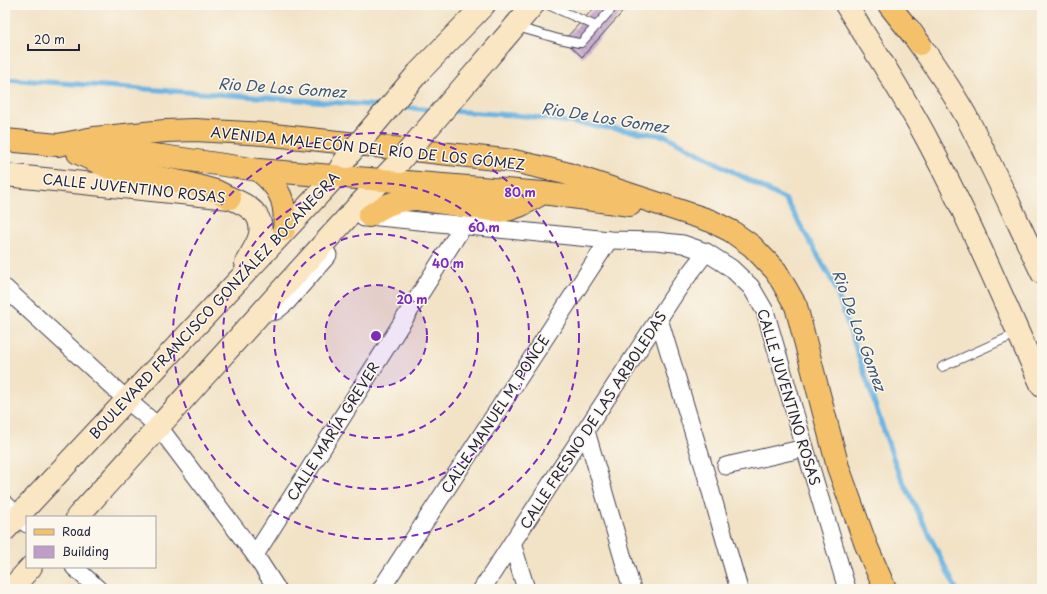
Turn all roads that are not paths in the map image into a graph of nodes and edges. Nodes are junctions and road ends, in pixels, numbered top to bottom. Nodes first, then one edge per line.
1 (484, 5) edge
2 (533, 5) edge
3 (548, 5) edge
4 (614, 5) edge
5 (846, 5) edge
6 (889, 5) edge
7 (893, 5) edge
8 (596, 26) junction
9 (514, 27) junction
10 (920, 44) junction
11 (5, 140) edge
12 (58, 144) junction
13 (342, 166) junction
14 (258, 170) junction
15 (5, 175) edge
16 (382, 180) junction
17 (543, 193) junction
18 (230, 198) junction
19 (684, 212) junction
20 (369, 216) junction
21 (463, 226) junction
22 (284, 230) junction
23 (609, 240) junction
24 (706, 252) junction
25 (1042, 273) edge
26 (237, 282) junction
27 (5, 288) edge
28 (259, 314) junction
29 (659, 319) junction
30 (1018, 333) junction
31 (942, 367) dead end
32 (1042, 386) edge
33 (126, 400) junction
34 (159, 427) junction
35 (586, 431) junction
36 (805, 448) junction
37 (726, 466) dead end
38 (78, 516) edge
39 (14, 519) edge
40 (512, 543) junction
41 (255, 555) junction
42 (30, 568) edge
43 (75, 568) edge
44 (11, 589) edge
45 (98, 589) edge
46 (276, 589) edge
47 (382, 589) edge
48 (482, 589) edge
49 (526, 589) edge
50 (632, 589) edge
51 (739, 589) edge
52 (847, 589) edge
53 (885, 589) edge

1 - 13 main road, BOULEVARD FRANCISCO GONZÁLEZ BOCANEGRA, bridge
2 - 9 main road
3 - 8 lane
4 - 8 lane
5 - 30 main road
6 - 10 main road
7 - 10 main road
8 - 9 lane
9 - 16 main road, bridge
10 - 25 main road
11 - 12 main road, AVENIDA MALECÓN DEL RÍO DE LOS GÓMEZ
12 - 14 main road
12 - 18 main road
12 - 19 main road, AVENIDA MALECÓN DEL RÍO DE LOS GÓMEZ
13 - 14 main road
13 - 16 main road
13 - 22 main road, BOULEVARD FRANCISCO GONZÁLEZ BOCANEGRA
14 - 22 main road
15 - 18 main road, CALLE JUVENTINO ROSAS
16 - 17 main road
16 - 28 main road
17 - 19 main road
17 - 20 main road
18 - 26 main road, CALLE JUVENTINO ROSAS
19 - 53 main road, AVENIDA MALECÓN DEL RÍO DE LOS GÓMEZ
20 - 21 street, CALLE JUVENTINO ROSAS
20 - 28 street
21 - 23 street, CALLE JUVENTINO ROSAS
21 - 41 street, CALLE MARÍA GREVER
22 - 26 main road, BOULEVARD FRANCISCO GONZÁLEZ BOCANEGRA
23 - 24 street, CALLE JUVENTINO ROSAS
23 - 47 street, CALLE MANUEL M. PONCE
24 - 29 street, CALLE FRESNO DE LAS ARBOLEDAS
24 - 36 street, CALLE JUVENTINO ROSAS
26 - 33 main road, BOULEVARD FRANCISCO GONZÁLEZ BOCANEGRA
27 - 33 street
28 - 34 main road
29 - 35 street, CALLE FRESNO DE LAS ARBOLEDAS
29 - 51 street
30 - 31 lane
30 - 32 main road
33 - 34 street
33 - 39 main road, BOULEVARD FRANCISCO GONZÁLEZ BOCANEGRA
34 - 38 main road
34 - 41 street
35 - 40 street, CALLE FRESNO DE LAS ARBOLEDAS
35 - 50 street
36 - 37 street
36 - 52 street, CALLE JUVENTINO ROSAS
40 - 48 street, CALLE FRESNO DE LAS ARBOLEDAS
40 - 49 street
41 - 46 street
42 - 44 main road
43 - 45 street

